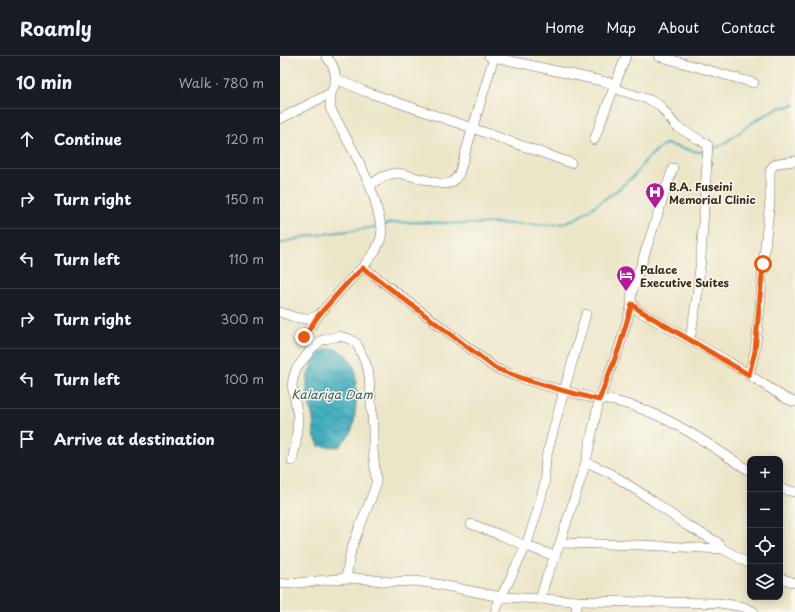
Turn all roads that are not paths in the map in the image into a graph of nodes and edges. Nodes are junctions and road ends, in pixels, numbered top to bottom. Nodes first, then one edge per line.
1 (326, 56) edge
2 (626, 56) edge
3 (658, 56) edge
4 (491, 57) edge
5 (336, 78) junction
6 (754, 83) dead end
7 (614, 86) junction
8 (331, 94) junction
9 (280, 119) edge
10 (472, 128) junction
11 (594, 140) dead end
12 (795, 161) edge
13 (571, 163) dead end
14 (673, 168) dead end
15 (370, 186) junction
16 (363, 268) junction
17 (632, 304) junction
18 (280, 312) edge
19 (586, 314) dead end
20 (318, 316) junction
21 (690, 340) junction
22 (316, 344) junction
23 (749, 375) junction
24 (564, 391) junction
25 (599, 400) junction
26 (795, 402) edge
27 (292, 460) dead end
28 (586, 462) junction
29 (747, 470) edge
30 (783, 489) edge
31 (795, 492) edge
32 (471, 524) dead end
33 (560, 543) junction
34 (526, 546) junction
35 (723, 549) junction
36 (555, 556) junction
37 (747, 562) edge
38 (346, 578) junction
39 (783, 579) edge
40 (795, 583) edge
41 (280, 584) edge
42 (501, 597) junction
43 (540, 599) junction
44 (577, 601) junction
45 (495, 612) edge
46 (576, 612) edge
47 (754, 612) edge

1 - 5 street
2 - 7 street
3 - 6 street
4 - 7 street
4 - 10 street
5 - 8 street
5 - 10 street
7 - 11 street
7 - 21 street
8 - 9 street
8 - 15 street
10 - 13 street
10 - 15 street
12 - 23 street
14 - 17 street
15 - 16 street
16 - 20 street
16 - 24 street
17 - 21 street
17 - 25 street
18 - 20 street
19 - 24 street
20 - 22 street
21 - 23 street
22 - 27 street
22 - 38 street
23 - 26 street
24 - 25 street
24 - 34 street
25 - 28 street
25 - 29 street
28 - 33 street
28 - 35 street
30 - 31 street
32 - 34 street
33 - 35 street
33 - 36 street
34 - 36 street
34 - 42 street
35 - 37 street
36 - 43 street
38 - 41 street
38 - 42 street
39 - 40 street
42 - 43 street
42 - 45 street
43 - 44 street
44 - 46 street
44 - 47 street

